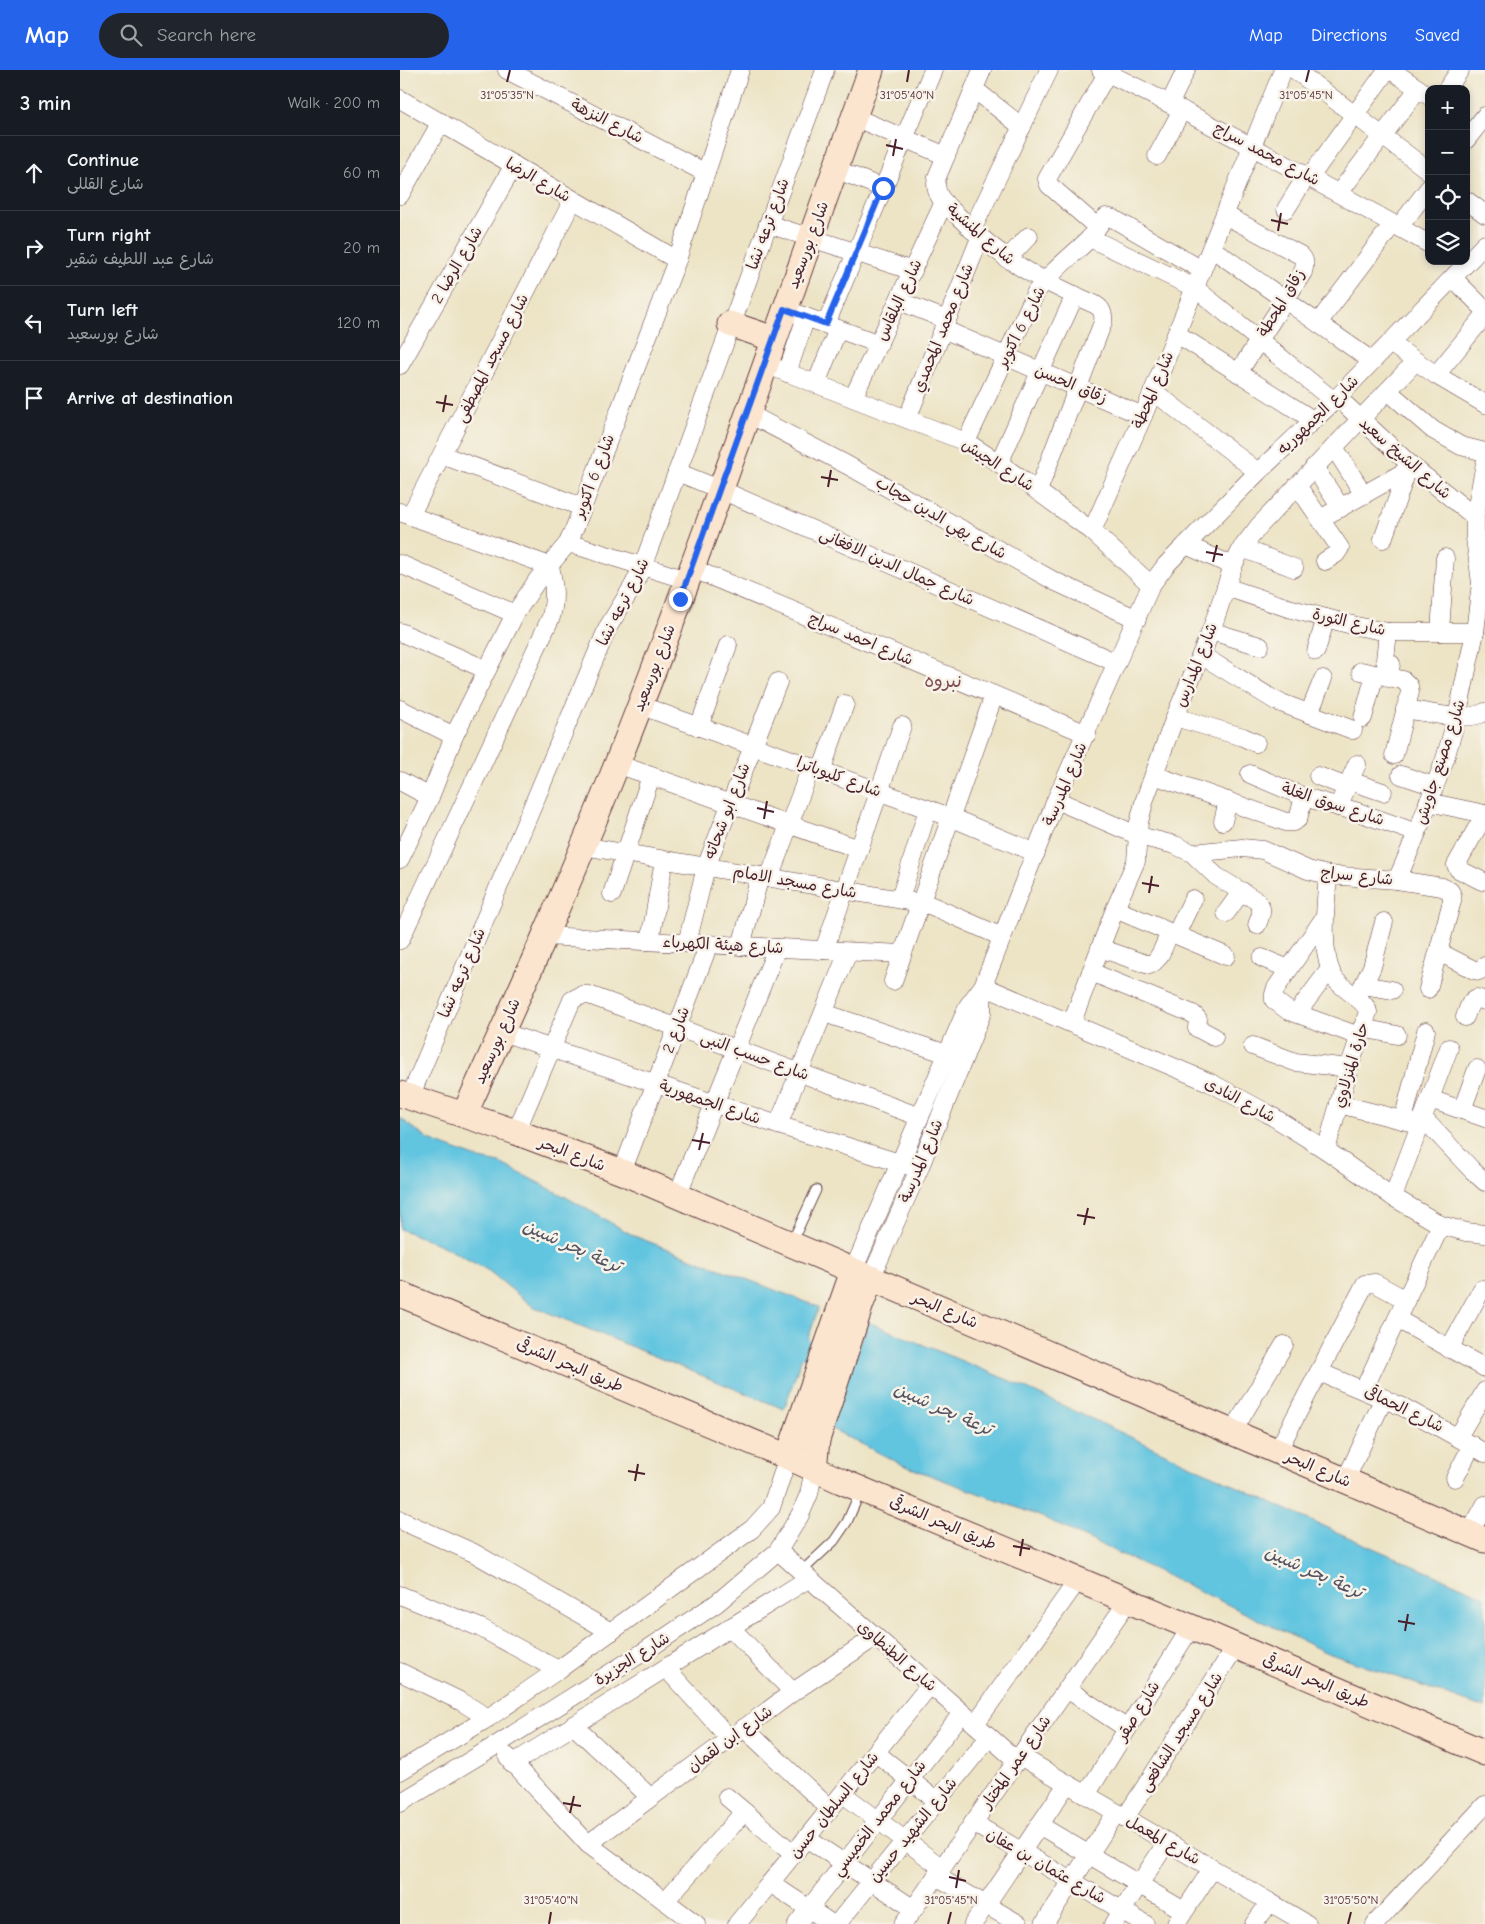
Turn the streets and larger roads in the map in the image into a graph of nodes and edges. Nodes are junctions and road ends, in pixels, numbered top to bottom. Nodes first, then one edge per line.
1 (508, 70) edge
2 (740, 70) edge
3 (825, 70) edge
4 (871, 70) edge
5 (933, 70) edge
6 (982, 70) edge
7 (1049, 70) edge
8 (1186, 70) edge
9 (1387, 70) edge
10 (1391, 70) edge
11 (1460, 70) edge
12 (1106, 71) edge
13 (1284, 71) edge
14 (1450, 85) edge
15 (974, 89) junction
16 (1424, 93) edge
17 (400, 99) edge
18 (1176, 106) junction
19 (1354, 115) junction
20 (854, 117) junction
21 (441, 122) junction
22 (1022, 127) junction
23 (1382, 136) junction
24 (904, 138) junction
25 (1253, 146) junction
26 (946, 156) junction
27 (1157, 156) dead end
28 (514, 165) junction
29 (1425, 168) edge
30 (835, 169) junction
31 (706, 173) junction
32 (1308, 176) junction
33 (883, 188) junction
34 (1425, 192) edge
35 (1339, 193) junction
36 (400, 195) edge
37 (573, 200) junction
38 (944, 202) junction
39 (1470, 203) edge
40 (1286, 209) dead end
41 (1485, 214) edge
42 (1225, 215) junction
43 (768, 224) junction
44 (1396, 225) junction
45 (1094, 232) junction
46 (976, 234) junction
47 (1029, 236) dead end
48 (810, 239) junction
49 (1425, 242) edge
50 (1485, 244) edge
51 (1211, 248) junction
52 (856, 253) junction
53 (1470, 256) edge
54 (1007, 258) junction
55 (677, 260) junction
56 (1461, 265) edge
57 (1202, 270) junction
58 (913, 271) junction
59 (1453, 278) junction
60 (1044, 282) junction
61 (1195, 288) junction
62 (1075, 295) junction
63 (1285, 300) junction
64 (899, 301) junction
65 (1485, 310) edge
66 (795, 313) junction
67 (1485, 315) edge
68 (1318, 323) junction
69 (730, 324) junction
70 (945, 324) junction
71 (832, 326) junction
72 (1177, 334) junction
73 (774, 339) junction
74 (1259, 339) junction
75 (1390, 343) junction
76 (879, 344) junction
77 (1005, 356) junction
78 (1372, 361) junction
79 (1416, 362) junction
80 (400, 365) edge
81 (776, 368) junction
82 (1041, 371) junction
83 (1238, 373) junction
84 (1436, 375) junction
85 (816, 384) junction
86 (1079, 388) junction
87 (1154, 391) junction
88 (1388, 391) junction
89 (853, 398) junction
90 (1335, 399) junction
91 (1485, 404) edge
92 (747, 414) junction
93 (1143, 416) junction
94 (907, 419) junction
95 (1361, 419) junction
96 (1313, 420) junction
97 (966, 442) junction
98 (1334, 447) junction
99 (1485, 452) edge
100 (442, 455) junction
101 (1000, 463) junction
102 (1485, 463) edge
103 (1314, 468) junction
104 (1410, 469) junction
105 (677, 472) junction
106 (1258, 472) junction
107 (1297, 485) junction
108 (719, 489) junction
109 (1038, 491) junction
110 (1364, 495) junction
111 (582, 507) junction
112 (1341, 508) junction
113 (405, 514) edge
114 (1475, 517) junction
115 (1320, 520) junction
116 (1092, 531) junction
117 (1383, 539) dead end
118 (568, 543) junction
119 (1186, 545) junction
120 (1242, 548) junction
121 (1445, 558) dead end
122 (1325, 560) dead end
123 (1482, 562) edge
124 (400, 564) edge
125 (643, 565) junction
126 (550, 566) junction
127 (1232, 566) junction
128 (1294, 568) dead end
129 (689, 574) junction
130 (1151, 585) junction
131 (1226, 587) junction
132 (515, 614) junction
133 (1137, 618) junction
134 (1326, 618) junction
135 (1479, 623) edge
136 (1211, 631) junction
137 (400, 632) edge
138 (1388, 632) junction
139 (1440, 632) junction
140 (728, 645) dead end
141 (1260, 646) dead end
142 (1316, 651) dead end
143 (1201, 655) junction
144 (1117, 664) junction
145 (488, 670) junction
146 (1375, 674) junction
147 (1323, 679) dead end
148 (778, 682) dead end
149 (994, 695) junction
150 (845, 704) dead end
151 (640, 705) junction
152 (400, 709) edge
153 (1406, 709) junction
154 (1485, 712) edge
155 (1309, 714) junction
156 (1175, 717) junction
157 (1457, 717) junction
158 (902, 726) dead end
159 (699, 727) junction
160 (1087, 734) junction
161 (454, 736) junction
162 (1256, 743) dead end
163 (752, 746) junction
164 (1394, 755) dead end
165 (617, 764) junction
166 (1357, 764) dead end
167 (816, 769) junction
168 (1250, 774) dead end
169 (1154, 775) junction
170 (1401, 775) dead end
171 (651, 776) junction
172 (1318, 776) dead end
173 (400, 781) edge
174 (1349, 784) junction
175 (879, 791) junction
176 (1382, 792) dead end
177 (1431, 794) junction
178 (430, 797) junction
179 (1304, 798) junction
180 (1056, 800) junction
181 (1228, 801) junction
182 (730, 804) junction
183 (1338, 807) junction
184 (928, 809) junction
185 (1485, 814) edge
186 (950, 817) junction
187 (1223, 821) dead end
188 (789, 825) junction
189 (1417, 833) junction
190 (1140, 836) junction
191 (583, 846) junction
192 (859, 849) junction
193 (402, 851) edge
194 (625, 853) junction
195 (1036, 853) junction
196 (1192, 853) junction
197 (664, 860) junction
198 (706, 867) junction
199 (1328, 875) junction
200 (765, 877) junction
201 (1397, 880) junction
202 (1482, 881) dead end
203 (844, 891) junction
204 (1242, 891) junction
205 (612, 894) dead end
206 (900, 899) junction
207 (1193, 899) dead end
208 (920, 903) junction
209 (1114, 909) junction
210 (1226, 914) dead end
211 (1324, 918) junction
212 (1384, 922) dead end
213 (1257, 925) dead end
214 (1173, 933) junction
215 (544, 936) junction
216 (1002, 937) junction
217 (400, 940) edge
218 (650, 941) junction
219 (687, 943) junction
220 (709, 944) junction
221 (741, 946) junction
222 (777, 948) junction
223 (1100, 948) junction
224 (824, 950) junction
225 (848, 952) junction
226 (1439, 952) junction
227 (902, 954) junction
228 (1226, 956) dead end
229 (1262, 958) dead end
230 (1485, 966) edge
231 (1289, 969) junction
232 (1330, 969) junction
233 (1091, 972) junction
234 (893, 981) dead end
235 (983, 986) junction
236 (1428, 989) dead end
237 (1392, 990) dead end
238 (1360, 992) junction
239 (1485, 1001) edge
240 (824, 1013) junction
241 (1297, 1013) junction
242 (1465, 1017) dead end
243 (1072, 1022) junction
244 (677, 1028) junction
245 (1426, 1031) dead end
246 (502, 1032) junction
247 (1361, 1032) junction
248 (1397, 1034) dead end
249 (1214, 1036) dead end
250 (1253, 1046) dead end
251 (1449, 1048) dead end
252 (551, 1049) junction
253 (736, 1049) junction
254 (947, 1054) junction
255 (1349, 1068) junction
256 (1477, 1069) dead end
257 (800, 1072) junction
258 (655, 1084) junction
259 (405, 1095) edge
260 (1430, 1099) junction
261 (714, 1104) junction
262 (1339, 1104) junction
263 (1462, 1110) junction
264 (464, 1115) junction
265 (920, 1117) junction
266 (1485, 1118) edge
267 (1403, 1120) junction
268 (1421, 1121) junction
269 (778, 1125) junction
270 (516, 1132) junction
271 (1326, 1150) junction
272 (900, 1164) junction
273 (919, 1170) junction
274 (622, 1172) junction
275 (1485, 1182) edge
276 (677, 1196) junction
277 (1393, 1197) junction
278 (1441, 1225) junction
279 (1485, 1234) edge
280 (862, 1274) junction
281 (1482, 1289) dead end
282 (400, 1294) edge
283 (1406, 1300) junction
284 (1397, 1319) junction
285 (1284, 1345) dead end
286 (1449, 1349) junction
287 (1485, 1368) edge
288 (1319, 1372) junction
289 (1364, 1389) junction
290 (1485, 1391) edge
291 (1384, 1398) junction
292 (1232, 1433) junction
293 (800, 1444) junction
294 (1472, 1445) edge
295 (1278, 1452) junction
296 (814, 1469) junction
297 (1455, 1478) dead end
298 (1345, 1481) junction
299 (1485, 1505) edge
300 (400, 1520) edge
301 (1477, 1537) edge
302 (778, 1551) junction
303 (804, 1576) junction
304 (1078, 1580) junction
305 (400, 1595) edge
306 (1128, 1601) junction
307 (730, 1627) junction
308 (1191, 1627) junction
309 (611, 1632) junction
310 (875, 1637) junction
311 (1236, 1646) junction
312 (666, 1668) junction
313 (558, 1670) junction
314 (400, 1672) edge
315 (930, 1686) junction
316 (1067, 1689) junction
317 (794, 1692) junction
318 (488, 1718) junction
319 (968, 1719) junction
320 (573, 1726) junction
321 (1126, 1728) junction
322 (737, 1733) junction
323 (989, 1736) junction
324 (498, 1744) junction
325 (876, 1752) junction
326 (1485, 1753) edge
327 (1018, 1758) junction
328 (512, 1764) junction
329 (400, 1771) edge
330 (910, 1780) junction
331 (1067, 1784) junction
332 (843, 1794) junction
333 (1086, 1795) junction
334 (727, 1797) dead end
335 (650, 1798) junction
336 (937, 1801) junction
337 (400, 1803) edge
338 (1485, 1805) edge
339 (830, 1809) junction
340 (744, 1812) junction
341 (1121, 1816) junction
342 (878, 1820) junction
343 (974, 1823) junction
344 (1039, 1825) junction
345 (806, 1838) junction
346 (905, 1841) junction
347 (1167, 1842) junction
348 (588, 1844) junction
349 (1022, 1851) junction
350 (794, 1854) junction
351 (1089, 1855) junction
352 (844, 1863) junction
353 (1212, 1869) junction
354 (939, 1872) junction
355 (1072, 1881) junction
356 (872, 1882) junction
357 (770, 1884) junction
358 (1139, 1884) junction
359 (665, 1901) junction
360 (1270, 1902) junction
361 (986, 1905) junction
362 (809, 1908) junction
363 (1118, 1917) edge
364 (1180, 1918) edge
365 (907, 1920) edge
366 (696, 1924) edge
367 (737, 1924) edge
368 (796, 1924) edge
369 (832, 1924) edge
370 (838, 1924) edge
371 (973, 1924) edge
372 (1019, 1924) edge
373 (1044, 1924) edge
374 (1145, 1924) edge
375 (1254, 1924) edge
376 (1307, 1924) edge
377 (1375, 1924) edge

1 - 31 street, شارع النزهة
2 - 31 street, شارع 6 اكتوبر
3 - 43 street, شارع ترعه نشا
4 - 20 street, شارع بورسعيد
5 - 24 street
6 - 15 street, شارع المنشية
7 - 22 street, شارع محمد المحمدي
8 - 18 street
9 - 19 street
10 - 16 street
11 - 14 street
12 - 18 street, شارع محمد سراج
12 - 45 street, شارع الشيخ سعيد
13 - 19 street
13 - 25 street, شارع المحطة
15 - 22 street
15 - 26 street, شارع المنشية
16 - 23 street
17 - 21 street, شارع الرضا
18 - 25 street, شارع محمد سراج
18 - 27 street
19 - 23 street
19 - 32 street
20 - 24 street
20 - 30 street, شارع بورسعيد
21 - 28 street, شارع الرضا
21 - 36 street
22 - 46 street, شارع محمد المحمدي
23 - 29 street
23 - 35 street
24 - 26 street
24 - 33 street
25 - 32 street, شارع محمد سراج
25 - 42 street, شارع المحطة
26 - 38 street, شارع المنشية
28 - 37 street, شارع الرضا
28 - 80 street, شارع الرضا 2
30 - 33 street
30 - 48 street, شارع بورسعيد
31 - 55 street, شارع 6 اكتوبر
32 - 35 street, شارع محمد سراج
32 - 40 street
33 - 52 street
34 - 44 street
35 - 44 street, شارع محمد سراج
37 - 55 street, شارع الرضا
37 - 100 street, شارع مسجد المصطفى
38 - 46 street, شارع المنشية
38 - 58 street, شارع البلقاس
39 - 41 street
42 - 51 street, شارع المحطة
42 - 63 street, زقاق المحطة
43 - 48 street
43 - 69 street, شارع ترعه نشا
44 - 49 street, شارع محمد سراج
44 - 68 street
45 - 57 street
45 - 60 street, شارع 6 اكتوبر
45 - 61 street, شارع الشيخ سعيد
46 - 54 street, شارع المنشية
46 - 70 street, شارع محمد المحمدي
47 - 54 street
48 - 52 street
48 - 66 street, شارع بورسعيد
50 - 53 street, شارع الجمهوريه
51 - 57 street, شارع المحطة
51 - 63 street
52 - 58 street
52 - 71 street
54 - 60 street, شارع المنشية
55 - 111 street, شارع 6 اكتوبر
56 - 59 street, شارع الجمهوريه
57 - 61 street, شارع المحطة
58 - 64 street, شارع البلقاس
59 - 65 street
59 - 75 street, شارع الجمهوريه
60 - 62 street, شارع المنشية
60 - 77 street, شارع 6 اكتوبر
61 - 72 street, شارع المحطة
61 - 74 street, شارع الشيخ سعيد
62 - 82 street
62 - 86 street, شارع المنشية
63 - 68 street
63 - 74 street, زقاق المحطة
64 - 70 street, زقاق الحسن
64 - 76 street, شارع البلقاس
66 - 71 street
66 - 73 street, شارع بورسعيد
66 - 81 street
67 - 84 street
68 - 78 street
69 - 73 street
69 - 105 street, شارع ترعه نشا
70 - 77 street, زقاق الحسن
70 - 94 street, شارع محمد المحمدي
71 - 76 street
71 - 85 street
72 - 83 street
72 - 87 street, شارع المحطة
73 - 81 street, شارع بورسعيد
74 - 83 street, زقاق المحطة
74 - 90 street, شارع الشيخ سعيد
75 - 78 street, شارع الجمهوريه
75 - 79 street
76 - 89 street, شارع البلقاس
77 - 82 street, زقاق الحسن
77 - 97 street, شارع 6 اكتوبر
78 - 90 street, شارع الجمهوريه
79 - 84 street
79 - 88 street, شارع المدارس
81 - 85 street, شارع الجيش
81 - 92 street, شارع بورسعيد
82 - 86 street, زقاق الحسن
82 - 101 street
83 - 96 street
84 - 91 street
85 - 89 street, شارع الجيش
86 - 93 street, زقاق الحسن
86 - 109 street
87 - 93 street, شارع المحطة
87 - 106 street
88 - 95 street, شارع المدارس
88 - 99 street
89 - 94 street, شارع الجيش
90 - 95 street, شارع الشيخ سعيد
90 - 96 street, شارع الجمهوريه
92 - 108 street, شارع بورسعيد
92 - 133 street, شارع بهي الدين حجاب
93 - 116 street, شارع المحطة
94 - 97 street, شارع الجيش
95 - 98 street, شارع المدارس
95 - 104 street, شارع الشيخ سعيد
96 - 106 street, شارع الجمهوريه
97 - 101 street, شارع الجيش
98 - 103 street, شارع المدارس
98 - 110 street
100 - 111 street
100 - 113 street, شارع مسجد المصطفى
101 - 109 street, شارع الجيش
102 - 114 street, شارع مصنع جاويش
103 - 107 street, شارع المدارس
103 - 112 street
104 - 110 street
104 - 114 street, شارع الشيخ سعيد
104 - 117 street
105 - 108 street, شارع جمال الدين الافغانى
105 - 125 street, شارع ترعه نشا
106 - 119 street, شارع الجمهوريه
107 - 115 street
107 - 120 street, شارع المدارس
108 - 129 street, شارع بورسعيد
108 - 144 street, شارع جمال الدين الافغانى
109 - 116 street, شارع الجيش
110 - 112 street
111 - 118 street, شارع 6 اكتوبر
112 - 115 street
113 - 126 street
114 - 123 street, شارع مصنع جاويش
115 - 122 street
116 - 130 street, شارع الجيش
118 - 125 street, شارع احمد سراج
118 - 126 street, شارع 6 اكتوبر
119 - 127 street
119 - 130 street, شارع الجمهوريه
120 - 127 street, شارع المدارس
120 - 128 street
121 - 139 street
123 - 135 street, شارع مصنع جاويش
124 - 132 street
125 - 129 street, شارع احمد سراج
125 - 259 street, شارع ترعه نشا
126 - 132 street, شارع 6 اكتوبر
126 - 217 street
127 - 131 street, شارع المدارس
129 - 149 street, شارع احمد سراج
129 - 151 street, شارع بورسعيد
130 - 133 street, شارع المدرسة
131 - 134 street, شارع الثورة
131 - 136 street, شارع المدارس
132 - 145 street, شارع 6 اكتوبر
133 - 144 street, شارع المدرسة
134 - 138 street, شارع الثورة
134 - 142 street
135 - 139 street, شارع الثورة
135 - 157 street, شارع مصنع جاويش
136 - 141 street
136 - 143 street, شارع المدارس
137 - 145 street
138 - 139 street, شارع الثورة
138 - 146 street
140 - 159 street
143 - 155 street
143 - 156 street, شارع المدارس
144 - 160 street, شارع المدرسة
145 - 161 street, شارع 6 اكتوبر
146 - 153 street
146 - 155 street
147 - 155 street
148 - 163 street, شارع ابو شحاته
149 - 160 street, شارع احمد سراج
149 - 186 street
150 - 167 street
151 - 159 street, شارع كليوباترا
151 - 165 street, شارع بورسعيد
152 - 161 street
153 - 157 street
153 - 164 street
154 - 157 street
156 - 162 street
156 - 169 street, شارع المدارس
157 - 177 street, شارع مصنع جاويش
158 - 175 street
159 - 163 street, شارع كليوباترا
160 - 180 street, شارع المدرسة
161 - 178 street, شارع 6 اكتوبر
163 - 167 street, شارع كليوباترا
163 - 182 street, شارع ابو شحاته
165 - 171 street
165 - 191 street, شارع بورسعيد
166 - 174 street
167 - 175 street, شارع كليوباترا
167 - 188 street
168 - 179 street, شارع سوق الغلة
169 - 181 street
169 - 190 street, شارع المدارس
170 - 177 street
171 - 182 street
171 - 194 street
172 - 174 street
173 - 178 street
174 - 176 street
174 - 183 street
175 - 184 street, شارع كليوباترا
175 - 192 street
177 - 185 street
177 - 189 street, شارع مصنع جاويش
178 - 193 street, شارع 6 اكتوبر
179 - 181 street
179 - 183 street, شارع سوق الغلة
180 - 190 street, شارع سراج
180 - 195 street, شارع المدرسة
181 - 187 street
182 - 188 street
182 - 198 street, شارع ابو شحاته
183 - 189 street, شارع سوق الغلة
184 - 186 street, شارع كليوباترا
184 - 206 street
185 - 202 street
186 - 195 street, شارع كليوباترا
186 - 208 street
188 - 192 street
188 - 200 street
189 - 201 street, شارع مصنع جاويش
190 - 196 street, شارع سراج
190 - 209 street, شارع المدارس
191 - 194 street, شارع مسجد الامام
191 - 215 street, شارع بورسعيد
192 - 203 street
194 - 197 street, شارع مسجد الامام
194 - 205 street
195 - 216 street, شارع المدرسة
196 - 199 street, شارع سراج
196 - 204 street
197 - 198 street, شارع مسجد الامام
197 - 218 street
198 - 200 street, شارع مسجد الامام
198 - 219 street, شارع ابو شحاته
199 - 201 street, شارع سراج
199 - 211 street, حارة المنزلاوي
200 - 203 street, شارع مسجد الامام
200 - 221 street
201 - 226 street, شارع سراج
203 - 206 street, شارع مسجد الامام
203 - 224 street
204 - 210 street
204 - 213 street
206 - 208 street, شارع مسجد الامام
207 - 214 street
208 - 216 street, شارع مسجد الامام
208 - 227 street
209 - 214 street
209 - 223 street, شارع المدارس
211 - 231 street
211 - 232 street, حارة المنزلاوي
212 - 238 street
214 - 223 street
214 - 228 street
215 - 218 street, شارع هيئة الكهرباء
215 - 246 street, شارع بورسعيد
216 - 235 street, شارع المدرسة
218 - 219 street, شارع هيئة الكهرباء
219 - 220 street, شارع هيئة الكهرباء
220 - 221 street, شارع هيئة الكهرباء
220 - 244 street, شارع 2
221 - 222 street, شارع هيئة الكهرباء
222 - 224 street, شارع هيئة الكهرباء
222 - 253 street
223 - 233 street, شارع المدارس
224 - 225 street, شارع هيئة الكهرباء
225 - 227 street, شارع هيئة الكهرباء
225 - 240 street
226 - 230 street
226 - 236 street, شارع سراج
227 - 234 street
229 - 231 street
231 - 241 street
232 - 238 street, حارة المنزلاوي
232 - 241 street
233 - 243 street, شارع المدارس
233 - 249 street
235 - 243 street, شارع النادى
235 - 254 street, شارع المدرسة
235 - 273 street, شارع المدرسة
237 - 238 street
238 - 247 street, حارة المنزلاوي
239 - 242 street
240 - 254 street
240 - 257 street
241 - 247 street
243 - 271 street, شارع النادى
244 - 252 street, شارع حسب النبى
244 - 253 street, شارع حسب النبى
244 - 258 street, شارع 2
245 - 267 street
246 - 252 street, شارع الجمهورية
246 - 264 street, شارع بورسعيد
247 - 248 street
247 - 255 street, حارة المنزلاوي
250 - 255 street
251 - 260 street
252 - 258 street, شارع الجمهورية
252 - 270 street
253 - 257 street, شارع حسب النبى
253 - 261 street
254 - 265 street, شارع المدرسة
255 - 262 street, حارة المنزلاوي
256 - 263 street
257 - 265 street, شارع حسب النبى
257 - 269 street
258 - 261 street, شارع الجمهورية
258 - 274 street, شارع 2
259 - 264 street, شارع البحر
260 - 263 street
260 - 268 street
261 - 269 street, شارع الجمهورية
261 - 276 street
262 - 267 street
262 - 271 street, حارة المنزلاوي
263 - 266 street
264 - 270 street, شارع البحر
265 - 272 street, شارع المدرسة
267 - 268 street
268 - 275 street
268 - 277 street
269 - 272 street, شارع الجمهورية
270 - 274 street, شارع البحر
271 - 277 street, شارع النادى
272 - 273 street, شارع الجمهورية
272 - 280 street, شارع المدرسة
273 - 280 street, شارع المدرسة
274 - 276 street, شارع البحر
276 - 280 street, شارع البحر
277 - 278 street, شارع النادى
278 - 279 street, شارع النادى
278 - 283 street
280 - 292 street, شارع البحر
280 - 293 street
281 - 286 street
282 - 293 street, طريق البحر الشرقى
283 - 284 street
283 - 288 street
284 - 286 street
284 - 289 street
285 - 292 street
286 - 287 street
288 - 289 street, شارع الحماقى
288 - 295 street
289 - 291 street, شارع الحماقى
290 - 294 street
291 - 294 street, شارع الحماقى
291 - 298 street
292 - 295 street, شارع البحر
293 - 296 street, طريق البحر الشرقى
293 - 309 street, شارع الجزيرة
294 - 297 street
295 - 298 street, شارع البحر
296 - 302 street, شارع الجزيرة
296 - 304 street, طريق البحر الشرقى
298 - 301 street, شارع البحر
299 - 301 street
300 - 309 street
302 - 303 street, شارع الطنطاوى
302 - 324 street, شارع الجزيرة
303 - 307 street, شارع الجزيرة
303 - 310 street, شارع الطنطاوى
304 - 306 street, طريق البحر الشرقى
304 - 319 street, شارع محمد الخميسي
305 - 313 street
306 - 308 street, طريق البحر الشرقى
306 - 316 street, شارع عمر المختار
307 - 312 street, شارع الجزيرة
307 - 317 street
308 - 311 street, طريق البحر الشرقى
308 - 321 street, شارع صقر
309 - 313 street, شارع الجزيرة
310 - 315 street, شارع الطنطاوى
310 - 317 street, شارع ابن لقمان
311 - 326 street, طريق البحر الشرقى
311 - 341 street, شارع مسجد الشافعى
312 - 320 street, شارع الجزيرة
312 - 322 street
313 - 318 street, شارع الجزيرة
314 - 318 street
315 - 319 street, شارع الطنطاوى
315 - 325 street, شارع السلطان حسن
316 - 321 street
316 - 327 street, شارع عمر المختار
317 - 322 street, شارع ابن لقمان
318 - 329 street, شارع الجزيرة
319 - 323 street, شارع الطنطاوى
319 - 330 street, شارع محمد الخميسي
320 - 328 street, شارع الجزيرة
320 - 335 street
321 - 333 street, شارع صقر
322 - 335 street, شارع ابن لقمان
322 - 339 street
323 - 327 street, شارع الطنطاوى
323 - 336 street, شارع الشهيد حسين
324 - 328 street
324 - 337 street, شارع الجزيرة
325 - 330 street
325 - 332 street, شارع السلطان حسن
327 - 331 street, شارع المعمل
327 - 343 street, شارع عمر المختار
328 - 348 street
330 - 336 street
330 - 342 street, شارع محمد الخميسي
331 - 333 street, شارع المعمل
331 - 344 street
332 - 339 street, شارع السلطان حسن
332 - 342 street
333 - 341 street, شارع المعمل
334 - 340 street
335 - 348 street, شارع ابن لقمان
336 - 346 street, شارع الشهيد حسين
338 - 377 street
339 - 345 street, شارع السلطان حسن
340 - 350 street
340 - 359 street
341 - 347 street, شارع المعمل
341 - 351 street, شارع مسجد الشافعى
342 - 346 street
342 - 352 street, شارع محمد الخميسي
343 - 349 street, شارع عثمان بن عفان
343 - 354 street, شارع عمر المختار
344 - 349 street
344 - 351 street
345 - 350 street, شارع السلطان حسن
345 - 352 street
346 - 354 street
346 - 356 street, شارع الشهيد حسين
347 - 353 street, شارع المعمل
347 - 358 street
348 - 359 street
349 - 355 street, شارع عثمان بن عفان
349 - 361 street
350 - 357 street, شارع السلطان حسن
351 - 355 street, شارع مسجد الشافعى
351 - 358 street
352 - 356 street
352 - 362 street, شارع محمد الخميسي
353 - 360 street, شارع المعمل
353 - 364 street
354 - 361 street
354 - 365 street, شارع عمر المختار
355 - 363 street, شارع عثمان بن عفان
355 - 373 street, شارع مسجد الشافعى
356 - 365 street
356 - 370 street, شارع الشهيد حسين
357 - 362 street
357 - 367 street, شارع السلطان حسن
358 - 363 street
358 - 364 street
359 - 366 street
360 - 375 street
360 - 376 street, شارع المعمل
361 - 371 street
361 - 372 street
362 - 368 street, شارع محمد الخميسي
362 - 369 street
363 - 374 street, شارع عثمان بن عفان

